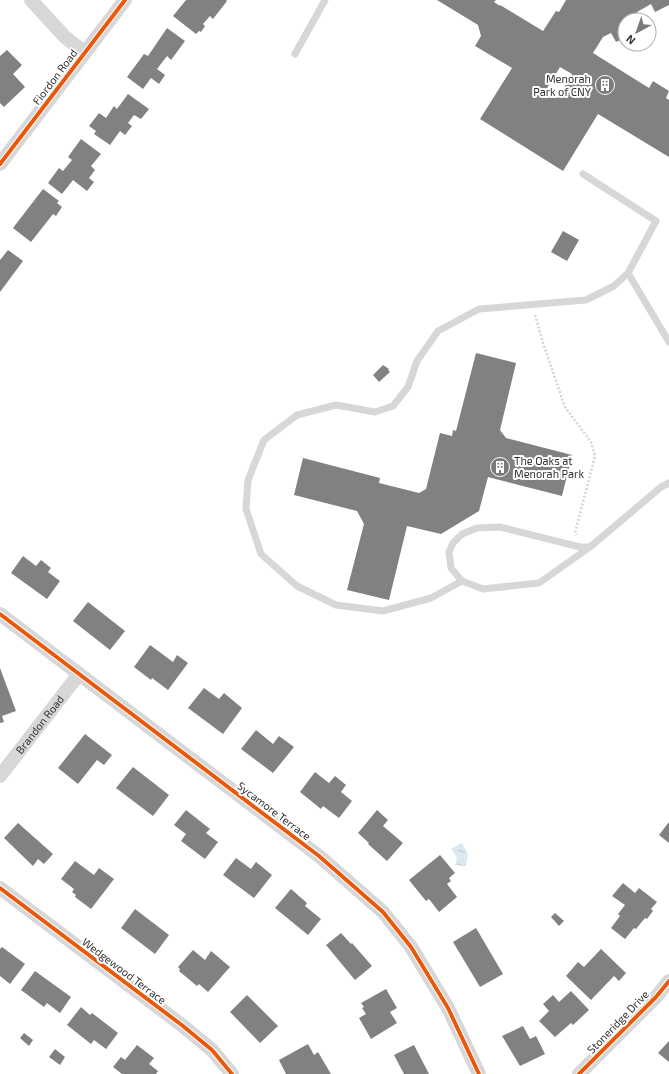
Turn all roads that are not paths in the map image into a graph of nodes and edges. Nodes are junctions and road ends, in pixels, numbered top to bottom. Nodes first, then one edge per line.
1 (31, 0) edge
2 (125, 0) edge
3 (325, 0) edge
4 (85, 53) junction
5 (295, 54) dead end
6 (0, 164) edge
7 (584, 174) dead end
8 (628, 273) junction
9 (669, 342) edge
10 (669, 484) edge
11 (590, 547) junction
12 (462, 580) junction
13 (0, 614) edge
14 (79, 674) junction
15 (0, 776) edge
16 (0, 888) edge
17 (669, 981) edge
18 (232, 1074) edge
19 (479, 1074) edge
20 (579, 1074) edge

1 - 4 street
2 - 4 street, Fiordon Road
3 - 5 lane
4 - 6 street, Fiordon Road
7 - 8 lane
8 - 9 lane
8 - 12 lane
10 - 11 lane
11 - 12 lane
11 - 12 lane
13 - 14 street, Sycamore Terrace
14 - 15 street, Brandon Road
14 - 19 street, Sycamore Terrace
16 - 18 street, Wedgewood Terrace
17 - 20 street, Stoneridge Drive

